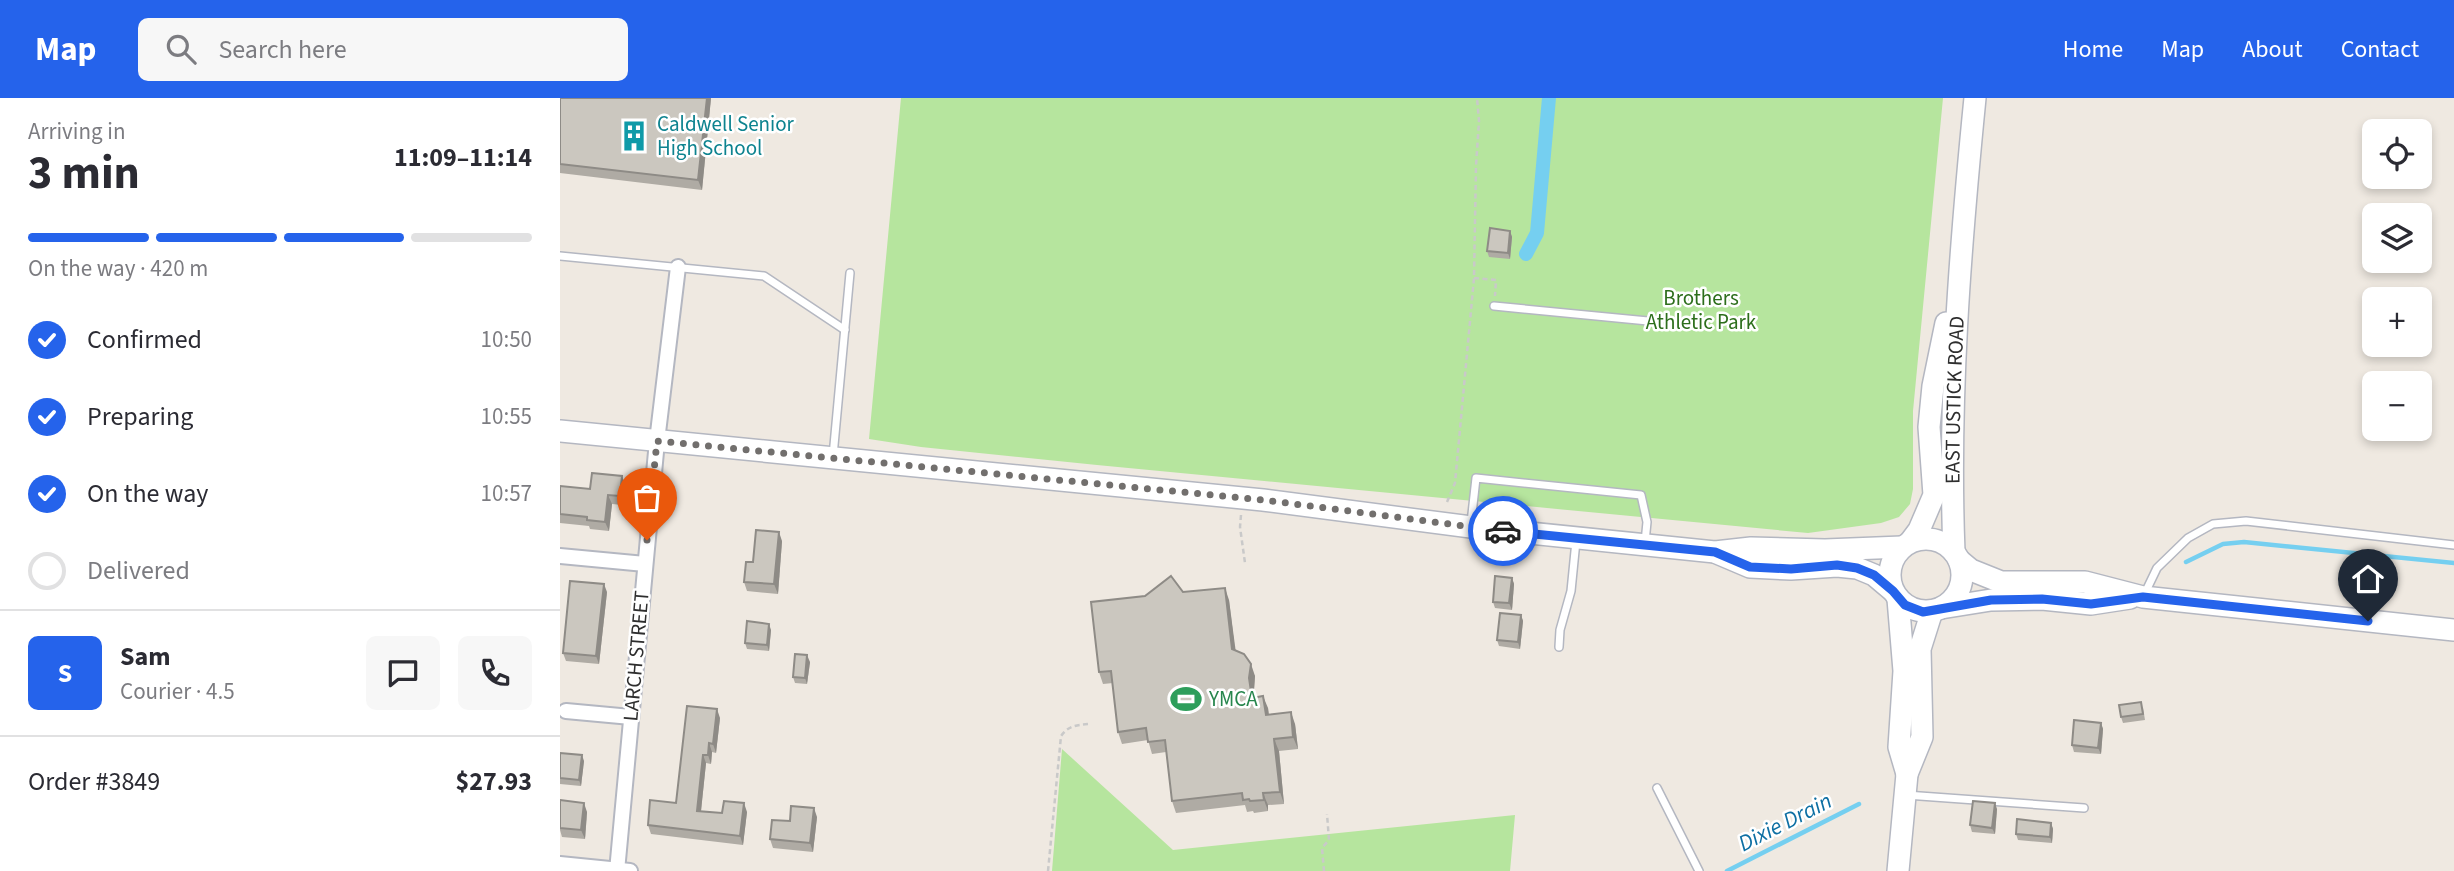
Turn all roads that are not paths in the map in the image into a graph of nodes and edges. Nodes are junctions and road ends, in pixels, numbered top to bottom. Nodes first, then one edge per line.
1 (1975, 98) edge
2 (1962, 249) junction
3 (560, 256) edge
4 (678, 267) junction
5 (850, 273) dead end
6 (1494, 306) road end
7 (1648, 321) dead end
8 (845, 330) junction
9 (560, 431) edge
10 (657, 441) junction
11 (833, 457) junction
12 (1471, 527) junction
13 (1576, 538) junction
14 (1645, 545) junction
15 (1906, 545) junction
16 (2454, 545) edge
17 (1715, 552) junction
18 (560, 556) edge
19 (1956, 556) junction
20 (645, 564) junction
21 (1895, 595) junction
22 (2143, 597) junction
23 (1937, 610) junction
24 (2454, 630) edge
25 (1559, 647) dead end
26 (566, 711) dead end
27 (631, 717) junction
28 (1906, 784) junction
29 (1657, 788) dead end
30 (2084, 808) dead end
31 (560, 864) edge
32 (621, 871) edge
33 (1699, 871) edge
34 (1898, 871) edge

1 - 2 main road, EAST USTICK ROAD
2 - 15 main road, EAST USTICK ROAD
2 - 19 main road, EAST USTICK ROAD
3 - 4 lane
4 - 8 lane
4 - 10 street, LARCH STREET
5 - 8 lane
6 - 7 lane
8 - 11 lane
9 - 10 main road
10 - 11 main road
10 - 20 street, LARCH STREET
11 - 12 main road
12 - 13 main road
12 - 14 lane
13 - 14 main road
13 - 25 lane
14 - 17 main road
15 - 17 main road
15 - 19 main road
15 - 21 main road
16 - 22 lane
17 - 21 main road
18 - 20 street
19 - 22 main road
19 - 23 main road
20 - 27 street, LARCH STREET
21 - 23 main road
21 - 28 main road
22 - 23 main road
22 - 24 main road
23 - 28 main road
26 - 27 street
27 - 32 street, LARCH STREET
28 - 30 lane
28 - 34 main road
29 - 33 lane
31 - 32 street

